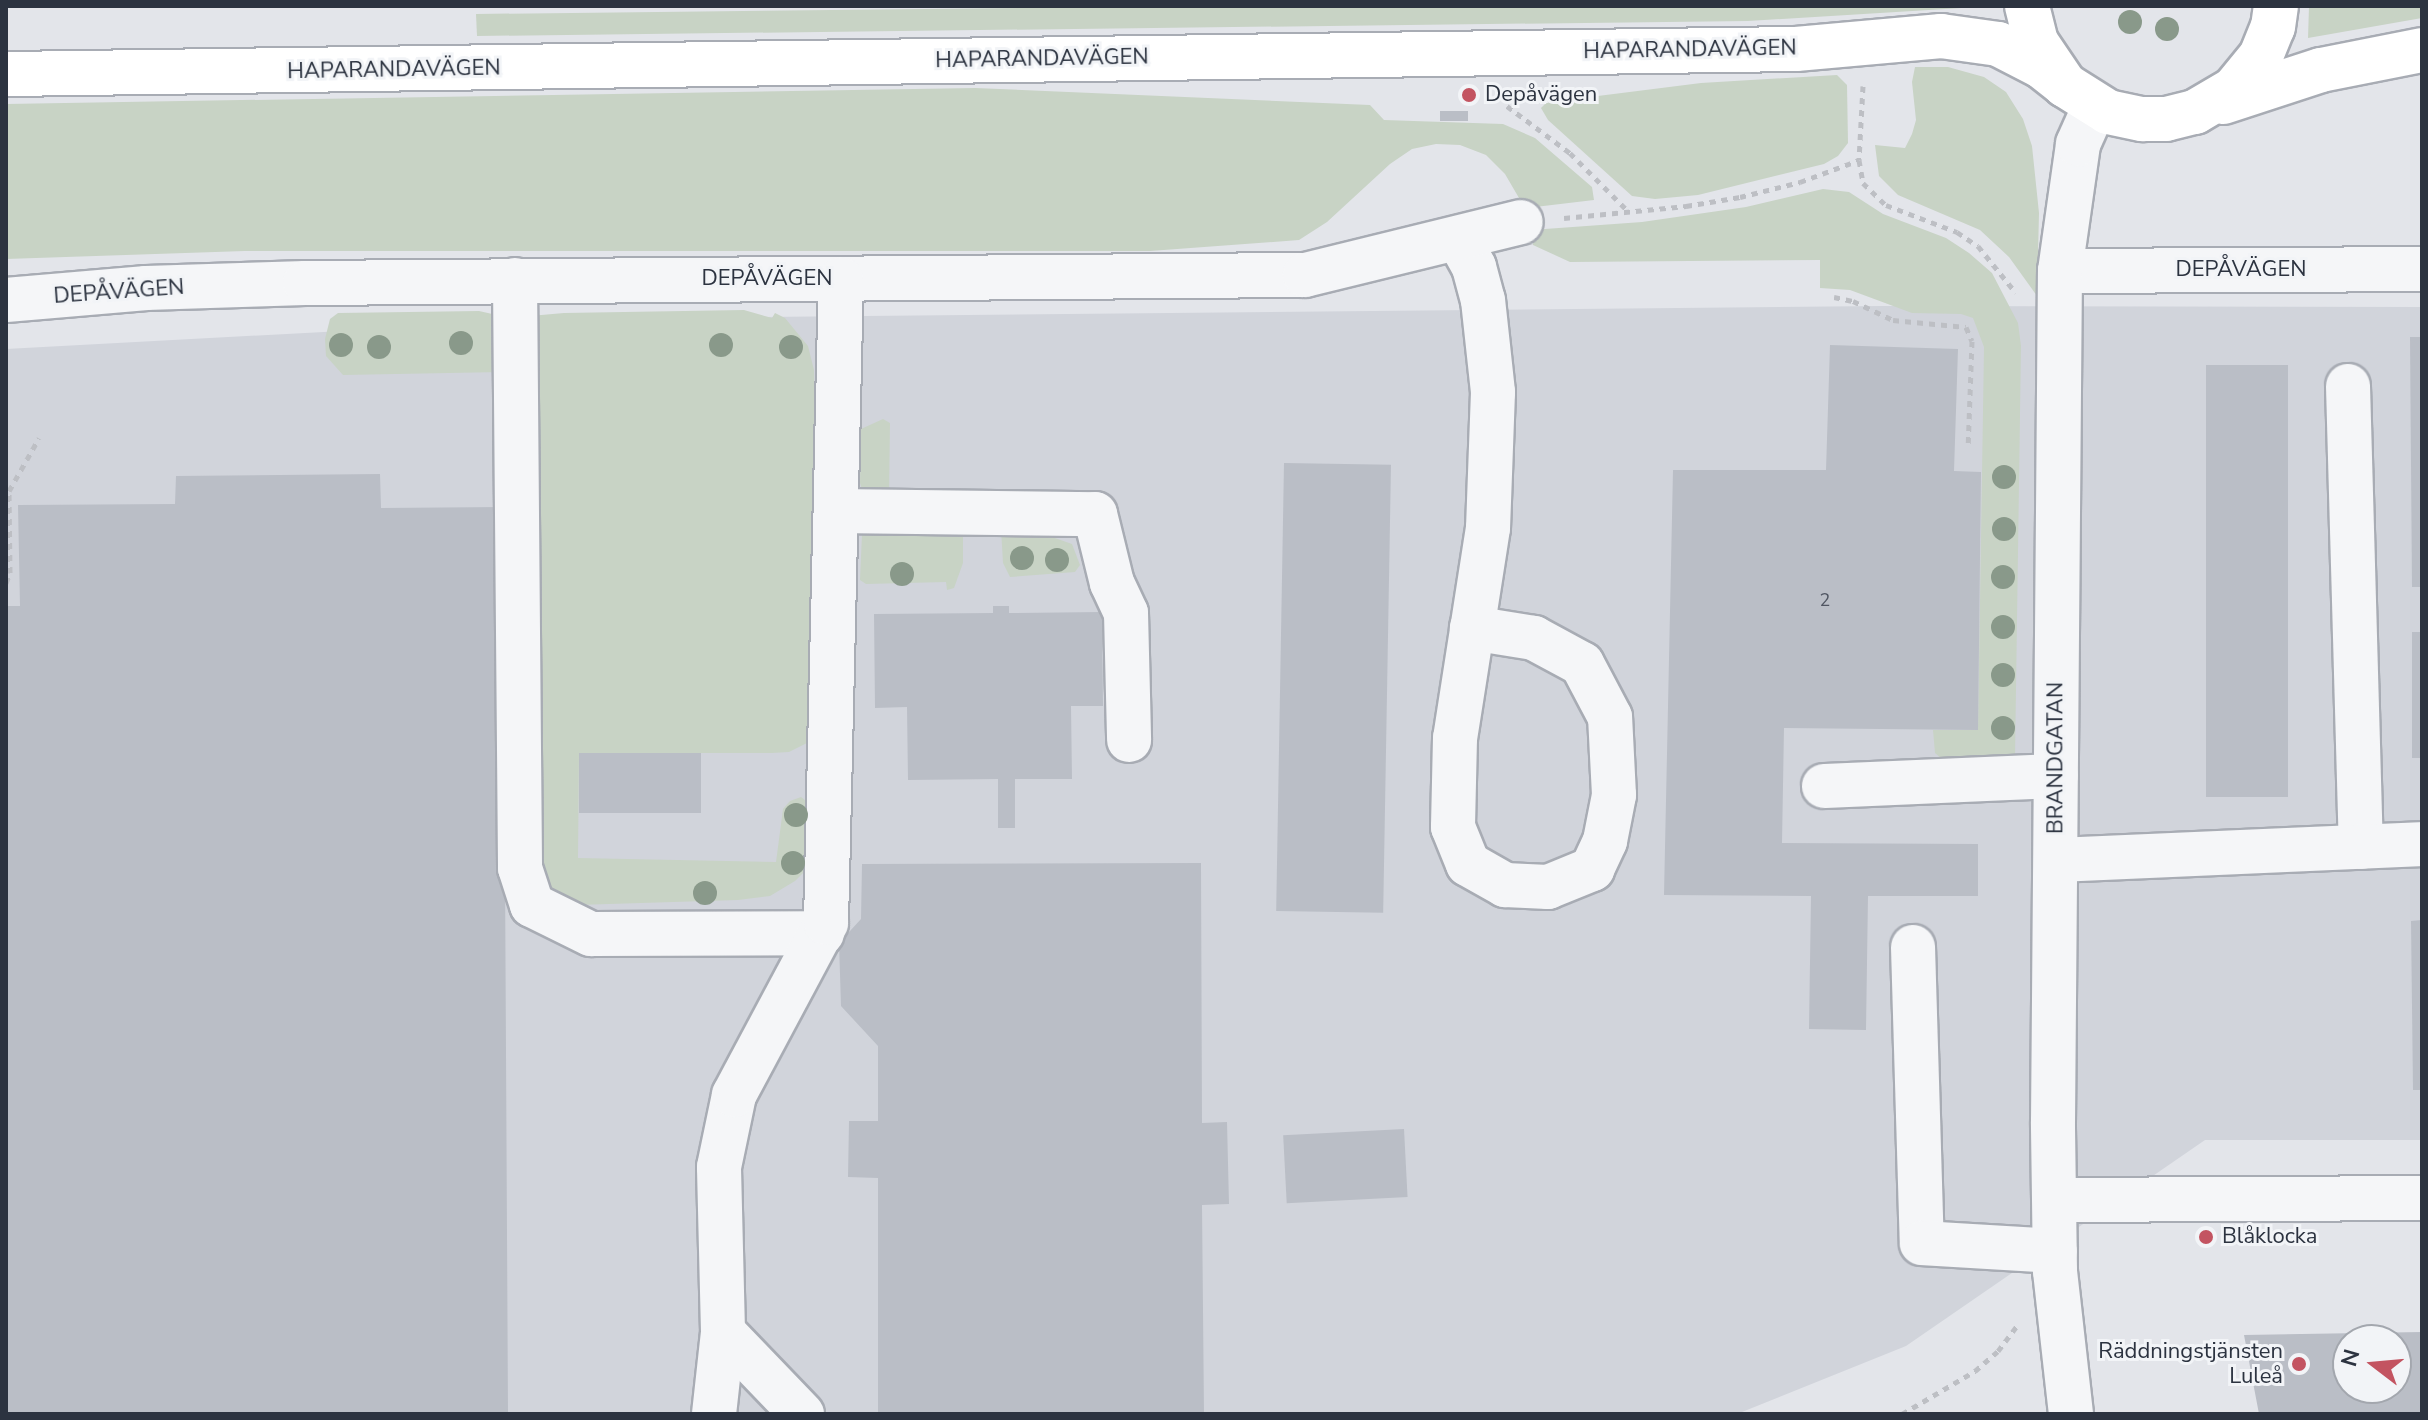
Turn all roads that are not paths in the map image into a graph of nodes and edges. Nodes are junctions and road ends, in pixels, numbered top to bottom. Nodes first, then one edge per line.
1 (2027, 6) edge
2 (2276, 6) edge
3 (2422, 50) edge
4 (6, 74) edge
5 (2080, 95) junction
6 (2195, 112) junction
7 (1521, 222) road end
8 (1458, 238) junction
9 (2422, 269) edge
10 (2060, 271) junction
11 (841, 279) junction
12 (515, 280) junction
13 (6, 300) edge
14 (2348, 386) dead end
15 (838, 511) junction
16 (1472, 628) junction
17 (1129, 740) dead end
18 (2056, 776) junction
19 (1824, 786) dead end
20 (2422, 844) edge
21 (2361, 847) junction
22 (2056, 860) junction
23 (822, 933) junction
24 (1913, 947) dead end
25 (2422, 1198) edge
26 (2055, 1200) junction
27 (2055, 1251) junction
28 (723, 1332) junction
29 (714, 1414) edge
30 (802, 1414) edge
31 (2071, 1414) edge

1 - 5 main road
2 - 6 main road
3 - 6 main road
4 - 5 main road, HAPARANDAVÄGEN
5 - 6 main road
5 - 10 street, BRANDGATAN
7 - 8 street, DEPÅVÄGEN
8 - 11 street, DEPÅVÄGEN
8 - 16 street
9 - 10 street, DEPÅVÄGEN
10 - 18 street, BRANDGATAN
11 - 12 street, DEPÅVÄGEN
11 - 15 street
12 - 13 street, DEPÅVÄGEN
12 - 23 street
14 - 21 street
15 - 17 street
15 - 23 street
16 - 16 street
18 - 19 street
18 - 22 street, BRANDGATAN
20 - 21 street
21 - 22 street
22 - 26 street, BRANDGATAN
23 - 28 street
24 - 27 street
25 - 26 street
26 - 27 street, BRANDGATAN
27 - 31 street, BRANDGATAN
28 - 29 street
28 - 30 street

